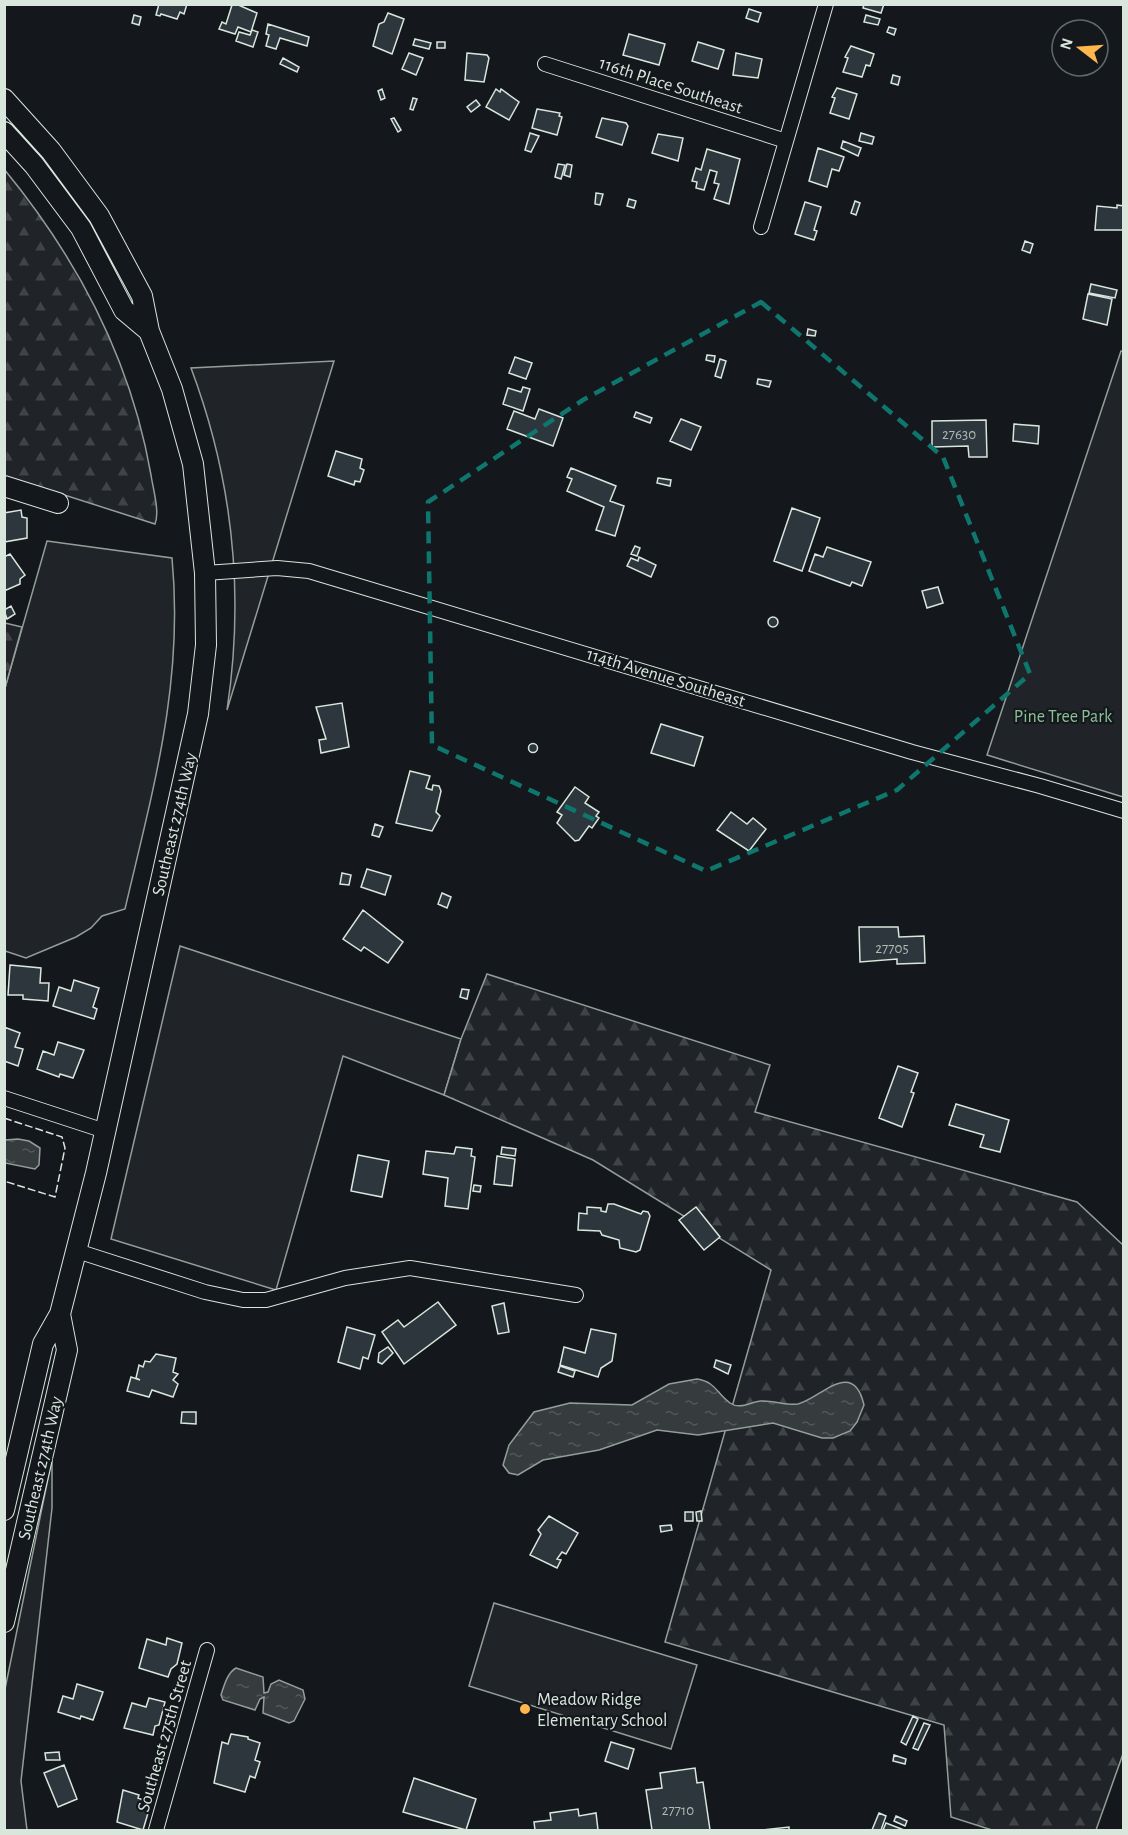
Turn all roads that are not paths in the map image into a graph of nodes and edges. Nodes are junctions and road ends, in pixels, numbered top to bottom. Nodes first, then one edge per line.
1 (826, 4) edge
2 (545, 64) dead end
3 (4, 99) edge
4 (4, 132) edge
5 (786, 141) junction
6 (761, 227) dead end
7 (149, 331) junction
8 (4, 486) edge
9 (58, 503) dead end
10 (205, 573) junction
11 (1124, 811) edge
12 (4, 1098) edge
13 (105, 1131) junction
14 (77, 1251) junction
15 (576, 1295) dead end
16 (60, 1314) junction
17 (4, 1510) edge
18 (4, 1622) edge
19 (207, 1650) dead end
20 (156, 1830) edge

1 - 5 street
2 - 5 street, 116th Place Southeast
3 - 7 main road, Southeast 274th Way
4 - 7 main road, Southeast 274th Way
5 - 6 street
7 - 10 main road, Southeast 274th Way
8 - 9 main road
10 - 11 street, 114th Avenue Southeast
10 - 13 main road, Southeast 274th Way
12 - 13 street
13 - 14 main road, Southeast 274th Way
14 - 15 street
14 - 16 main road, Southeast 274th Way
16 - 17 main road, Southeast 274th Way
16 - 18 main road, Southeast 274th Way
19 - 20 street, Southeast 275th Street

